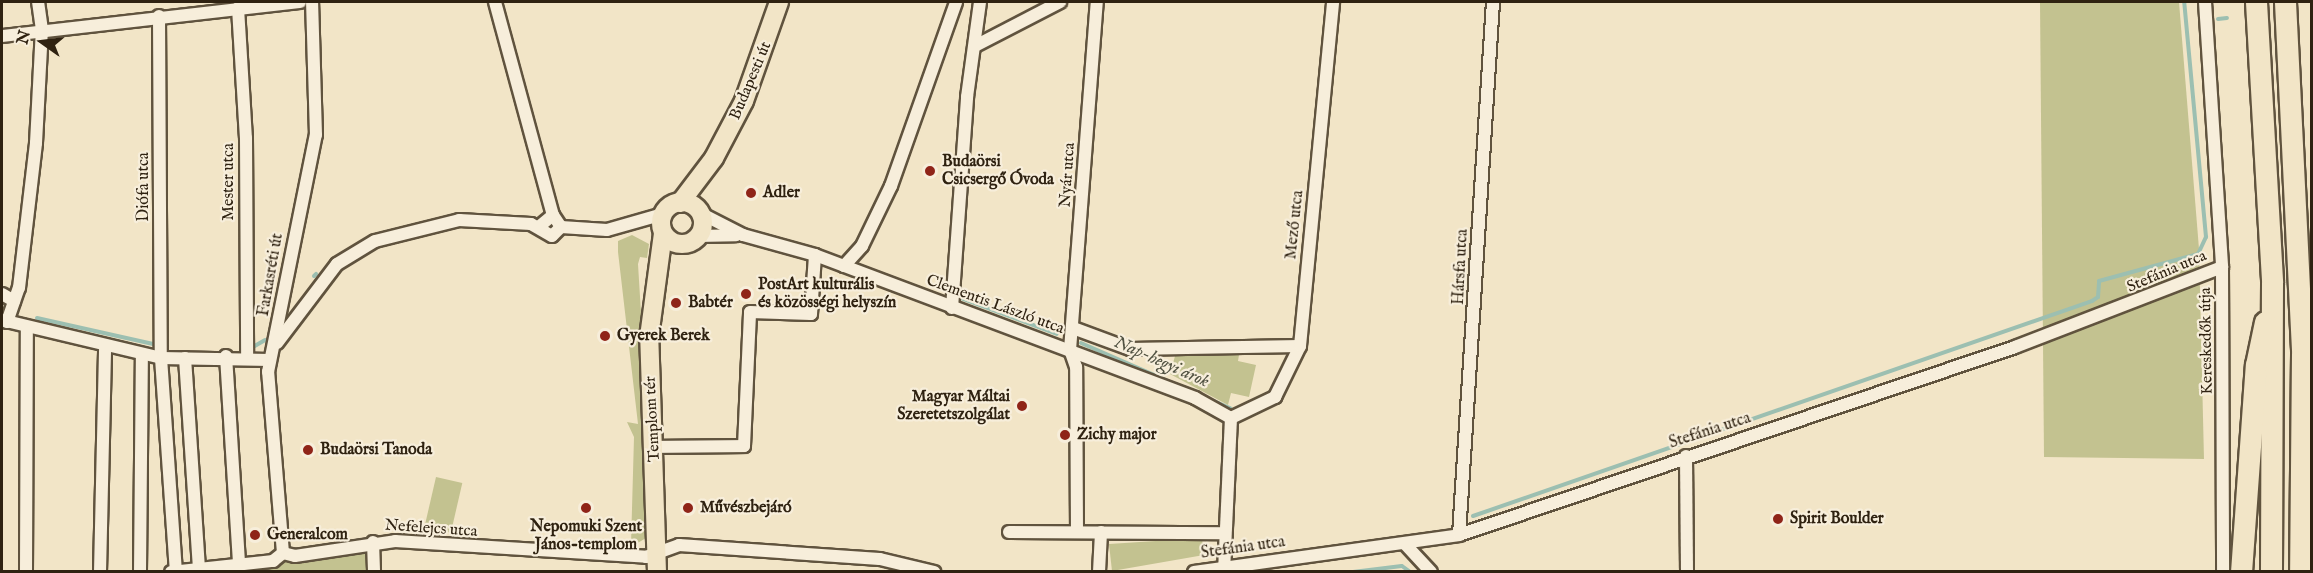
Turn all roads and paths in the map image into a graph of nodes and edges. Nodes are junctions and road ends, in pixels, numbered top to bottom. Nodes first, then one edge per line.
1 (38, 2) edge
2 (300, 2) edge
3 (312, 2) edge
4 (495, 2) edge
5 (779, 2) edge
6 (980, 2) edge
7 (1060, 2) edge
8 (1097, 2) edge
9 (1334, 2) edge
10 (1493, 2) edge
11 (2205, 2) edge
12 (2256, 2) edge
13 (2285, 2) edge
14 (957, 3) edge
15 (238, 8) junction
16 (159, 16) junction
17 (42, 30) junction
18 (2, 36) edge
19 (975, 46) junction
20 (714, 158) junction
21 (680, 203) junction
22 (702, 212) junction
23 (553, 215) junction
24 (540, 226) junction
25 (662, 226) junction
26 (561, 227) junction
27 (743, 235) junction
28 (697, 236) junction
29 (680, 244) junction
30 (815, 255) junction
31 (844, 266) junction
32 (2222, 267) junction
33 (2272, 284) junction
34 (655, 286) junction
35 (2, 294) edge
36 (14, 301) junction
37 (952, 308) junction
38 (4, 321) edge
39 (27, 327) junction
40 (1073, 328) junction
41 (277, 343) junction
42 (1300, 346) junction
43 (105, 347) junction
44 (1070, 350) junction
45 (142, 355) junction
46 (226, 356) junction
47 (247, 356) junction
48 (161, 358) junction
49 (185, 358) junction
50 (270, 360) junction
51 (1231, 418) junction
52 (653, 447) junction
53 (1686, 456) junction
54 (1077, 531) junction
55 (1009, 532) dead end
56 (1101, 532) junction
57 (1226, 533) junction
58 (1459, 535) junction
59 (373, 542) junction
60 (1405, 544) junction
61 (283, 553) junction
62 (658, 553) junction
63 (239, 565) junction
64 (904, 567) edge
65 (1224, 568) edge
66 (199, 569) junction
67 (176, 571) edge
68 (26, 572) edge
69 (100, 572) edge
70 (140, 572) edge
71 (171, 572) edge
72 (374, 572) edge
73 (657, 572) edge
74 (934, 572) edge
75 (1099, 572) edge
76 (1194, 572) edge
77 (1431, 572) edge
78 (1687, 572) edge
79 (2223, 572) edge
80 (2241, 572) edge
81 (2271, 572) edge
82 (2300, 572) edge

1 - 17 street
2 - 15 street
3 - 41 street, Farkasréti út
4 - 23 street
5 - 20 main road, Budapesti út
6 - 19 street
7 - 19 street
8 - 40 street, Nyár utca
9 - 42 street, Mező utca
10 - 58 street, Hársfa utca
11 - 32 street, Kereskedők útja
12 - 33 highway
13 - 82 highway
14 - 31 street
15 - 16 street
15 - 47 street, Mester utca
16 - 17 street
16 - 48 street, Diófa utca
17 - 18 street
17 - 36 street
19 - 37 street
20 - 21 main road, Budapesti út
20 - 22 main road, Budapesti út
21 - 22 main road
21 - 25 main road
22 - 27 street, Clementis László utca
22 - 28 main road, Budapesti út
23 - 24 street
23 - 26 street
24 - 26 street
24 - 41 street
25 - 26 street
25 - 29 main road
25 - 34 main road, Templom tér
27 - 28 street, Clementis László utca
27 - 30 street, Clementis László utca
28 - 29 main road
29 - 34 main road, Templom tér
30 - 31 street, Clementis László utca
30 - 52 street
31 - 37 street, Clementis László utca
32 - 53 street, Stefánia utca
32 - 79 street, Kereskedők útja
33 - 80 highway
33 - 81 highway
34 - 52 main road, Templom tér
35 - 36 street
36 - 38 street
37 - 44 street, Clementis László utca
38 - 39 street
39 - 43 street
39 - 68 street
40 - 42 street, Clementis László utca
40 - 44 street, Nyár utca
41 - 50 street, Farkasréti út
42 - 51 street, Mező utca
43 - 45 street
43 - 69 street
44 - 51 street, Clementis László utca
44 - 54 street, Nyár utca
45 - 48 street
45 - 70 street
46 - 47 street
46 - 49 street
46 - 63 street
47 - 50 street
48 - 49 street
48 - 67 street, Diófa utca
49 - 66 street
50 - 61 street, Farkasréti út
51 - 57 street
52 - 62 main road, Templom tér
53 - 58 street, Stefánia utca
53 - 78 street
54 - 55 street
54 - 56 street
56 - 57 street
56 - 75 street
57 - 65 street
58 - 60 street, Stefánia utca
59 - 61 street, Nefelejcs utca
59 - 62 street, Nefelejcs utca
59 - 72 street
60 - 65 street, Stefánia utca
60 - 77 street
61 - 63 street, Nefelejcs utca
62 - 64 street
62 - 73 main road, Templom tér
63 - 66 street, Nefelejcs utca
64 - 74 street
65 - 76 street, Stefánia utca
66 - 67 street, Nefelejcs utca
67 - 71 street, Nefelejcs utca

